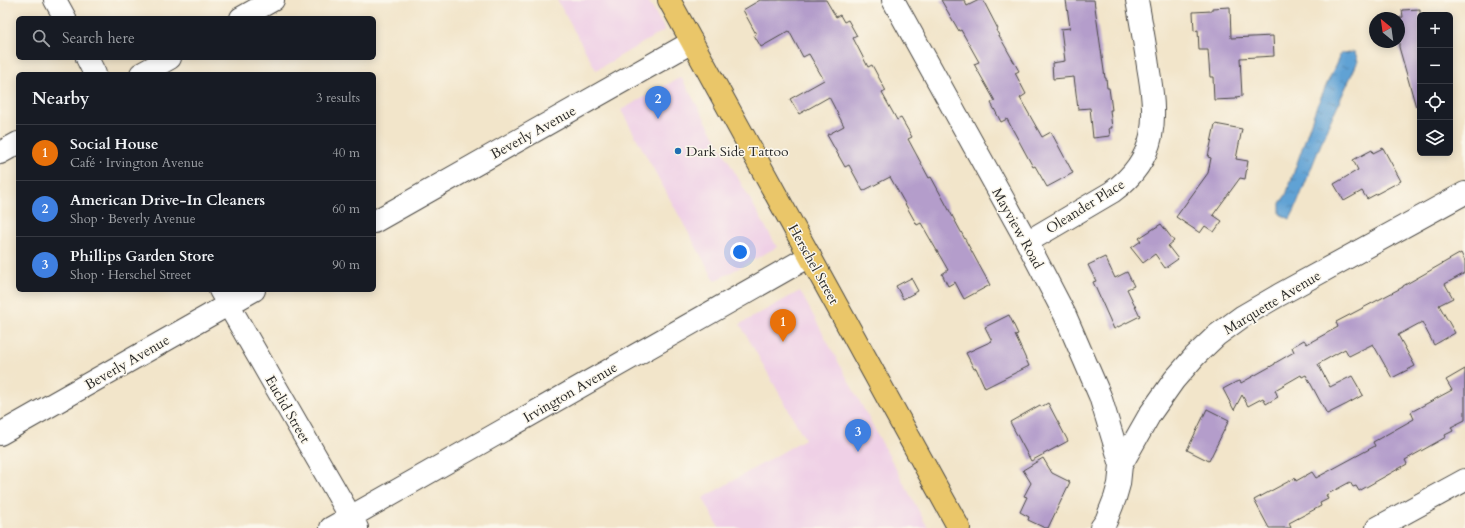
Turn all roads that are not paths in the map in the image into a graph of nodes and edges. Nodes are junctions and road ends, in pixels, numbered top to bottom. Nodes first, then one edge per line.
1 (55, 0) edge
2 (272, 0) edge
3 (669, 0) edge
4 (893, 0) edge
5 (1137, 0) edge
6 (64, 16) edge
7 (244, 16) edge
8 (692, 42) junction
9 (88, 60) edge
10 (166, 60) edge
11 (94, 72) edge
12 (145, 72) edge
13 (16, 144) edge
14 (0, 153) edge
15 (1465, 193) edge
16 (376, 221) edge
17 (1026, 242) junction
18 (810, 256) junction
19 (245, 292) edge
20 (224, 297) edge
21 (0, 434) edge
22 (1121, 465) junction
23 (1465, 480) edge
24 (353, 523) edge
25 (331, 528) edge
26 (959, 528) edge
27 (1101, 528) edge
28 (1377, 528) edge

1 - 6 street
2 - 7 street
3 - 8 main road, Herschel Street
4 - 17 street, Mayview Road
5 - 17 street, Oleander Place
8 - 16 street, Beverly Avenue
8 - 18 main road, Herschel Street
9 - 11 street
10 - 12 street
13 - 14 street
15 - 22 street, Marquette Avenue
17 - 22 street, Mayview Road
18 - 24 street, Irvington Avenue
18 - 26 main road, Herschel Street
19 - 20 street, Beverly Avenue
20 - 21 street, Beverly Avenue
20 - 24 street, Euclid Street
22 - 27 street, Marquette Avenue
23 - 28 street
24 - 25 street, Irvington Avenue

